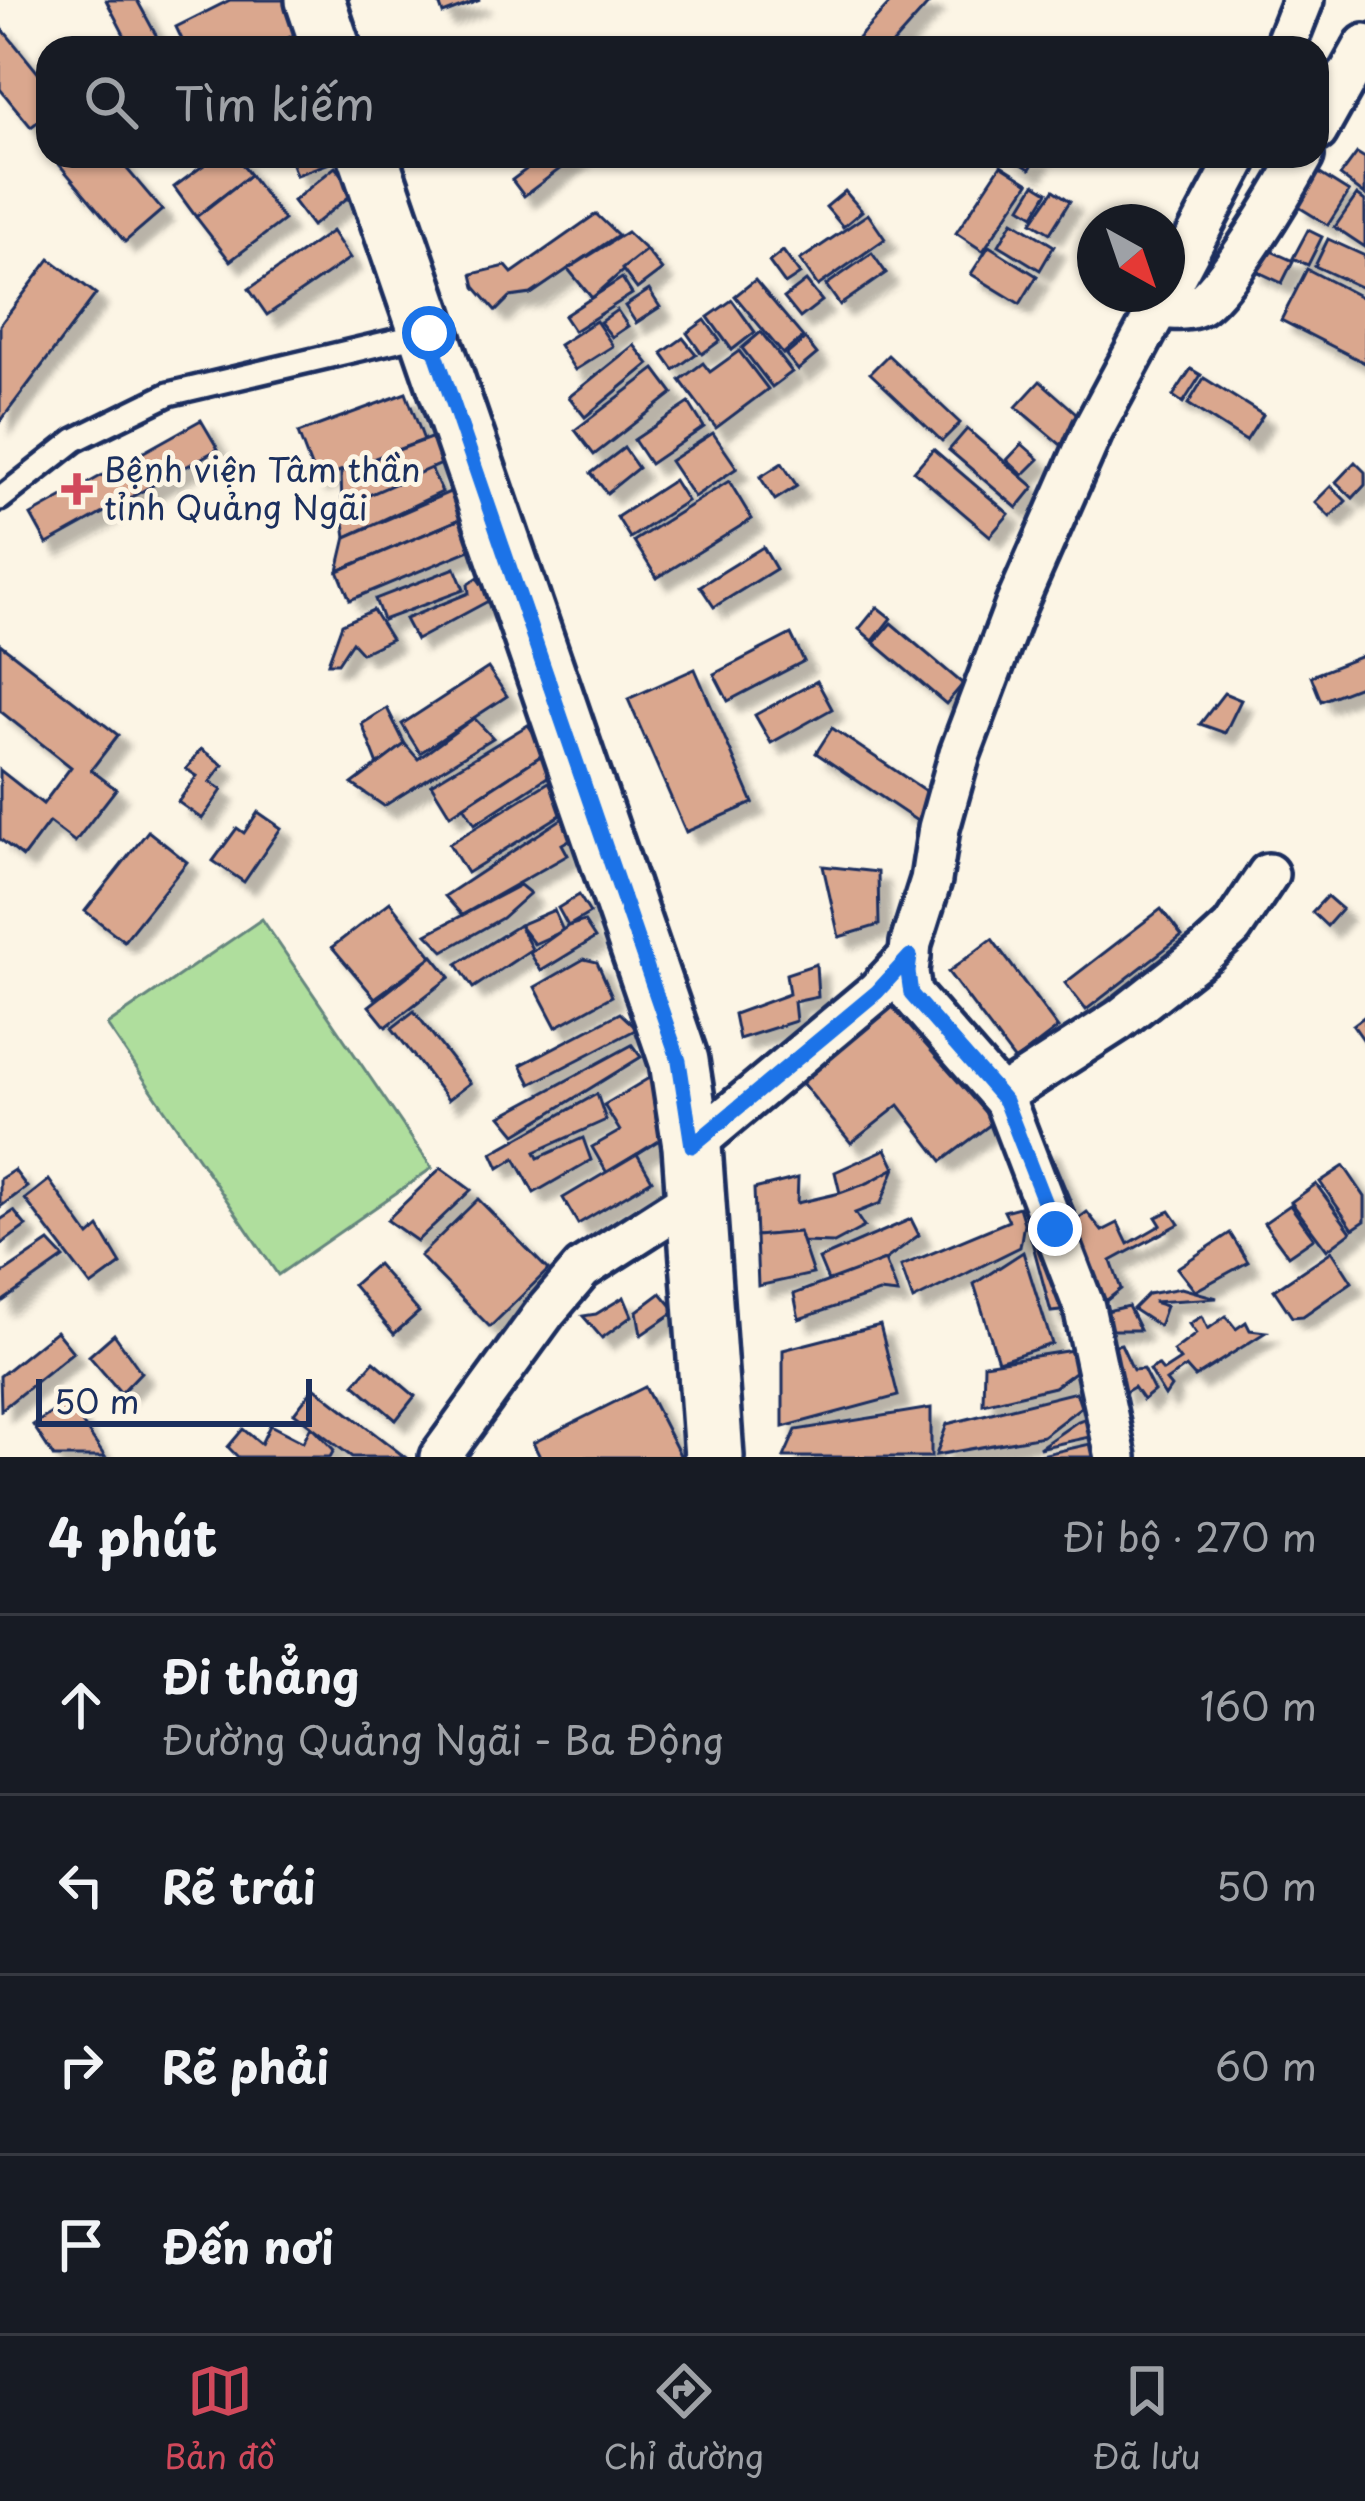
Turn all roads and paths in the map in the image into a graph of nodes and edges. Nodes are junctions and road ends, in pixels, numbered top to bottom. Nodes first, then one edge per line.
1 (315, 0) edge
2 (1303, 0) edge
3 (328, 36) edge
4 (1288, 36) edge
5 (1365, 45) edge
6 (1329, 110) edge
7 (372, 168) edge
8 (1234, 168) edge
9 (1296, 168) edge
10 (1185, 259) edge
11 (1185, 308) edge
12 (1156, 312) edge
13 (429, 333) junction
14 (0, 500) edge
15 (1268, 874) dead end
16 (910, 956) junction
17 (1005, 1101) junction
18 (694, 1171) junction
19 (440, 1457) edge
20 (714, 1457) edge
21 (1116, 1457) edge

1 - 3 main road
2 - 4 street
5 - 6 street
7 - 13 main road
8 - 10 street
9 - 11 street
12 - 16 street
13 - 14 lane
13 - 18 main road
15 - 17 street
16 - 17 street
16 - 18 street
17 - 21 street
18 - 19 street
18 - 20 main road

